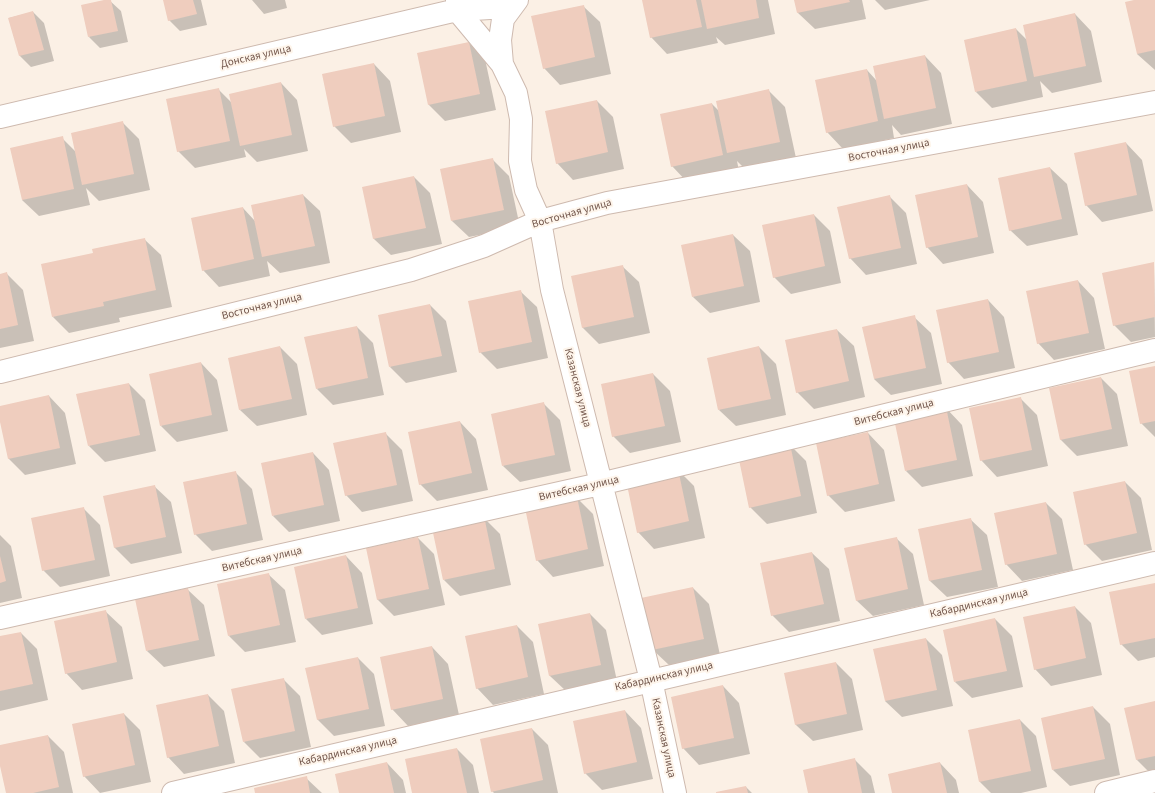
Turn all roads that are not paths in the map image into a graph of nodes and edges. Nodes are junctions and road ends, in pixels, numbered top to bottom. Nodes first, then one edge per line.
1 (511, 0) edge
2 (517, 0) edge
3 (457, 5) edge
4 (502, 64) junction
5 (1155, 102) edge
6 (0, 117) edge
7 (540, 221) junction
8 (1155, 350) edge
9 (0, 372) edge
10 (600, 484) junction
11 (1155, 563) edge
12 (0, 618) edge
13 (651, 680) junction
14 (1155, 781) edge
15 (173, 793) edge
16 (675, 793) edge
17 (1106, 793) edge

1 - 3 street, Донская улица
2 - 4 street
3 - 4 street, Казанская улица
3 - 6 street, Донская улица
4 - 7 street, Казанская улица
5 - 7 street, Восточная улица
7 - 9 street, Восточная улица
7 - 10 street, Казанская улица
8 - 10 street, Витебская улица
10 - 12 street, Витебская улица
10 - 13 street, Казанская улица
11 - 13 street, Кабардинская улица
13 - 15 street, Кабардинская улица
13 - 16 street, Казанская улица
14 - 17 street

